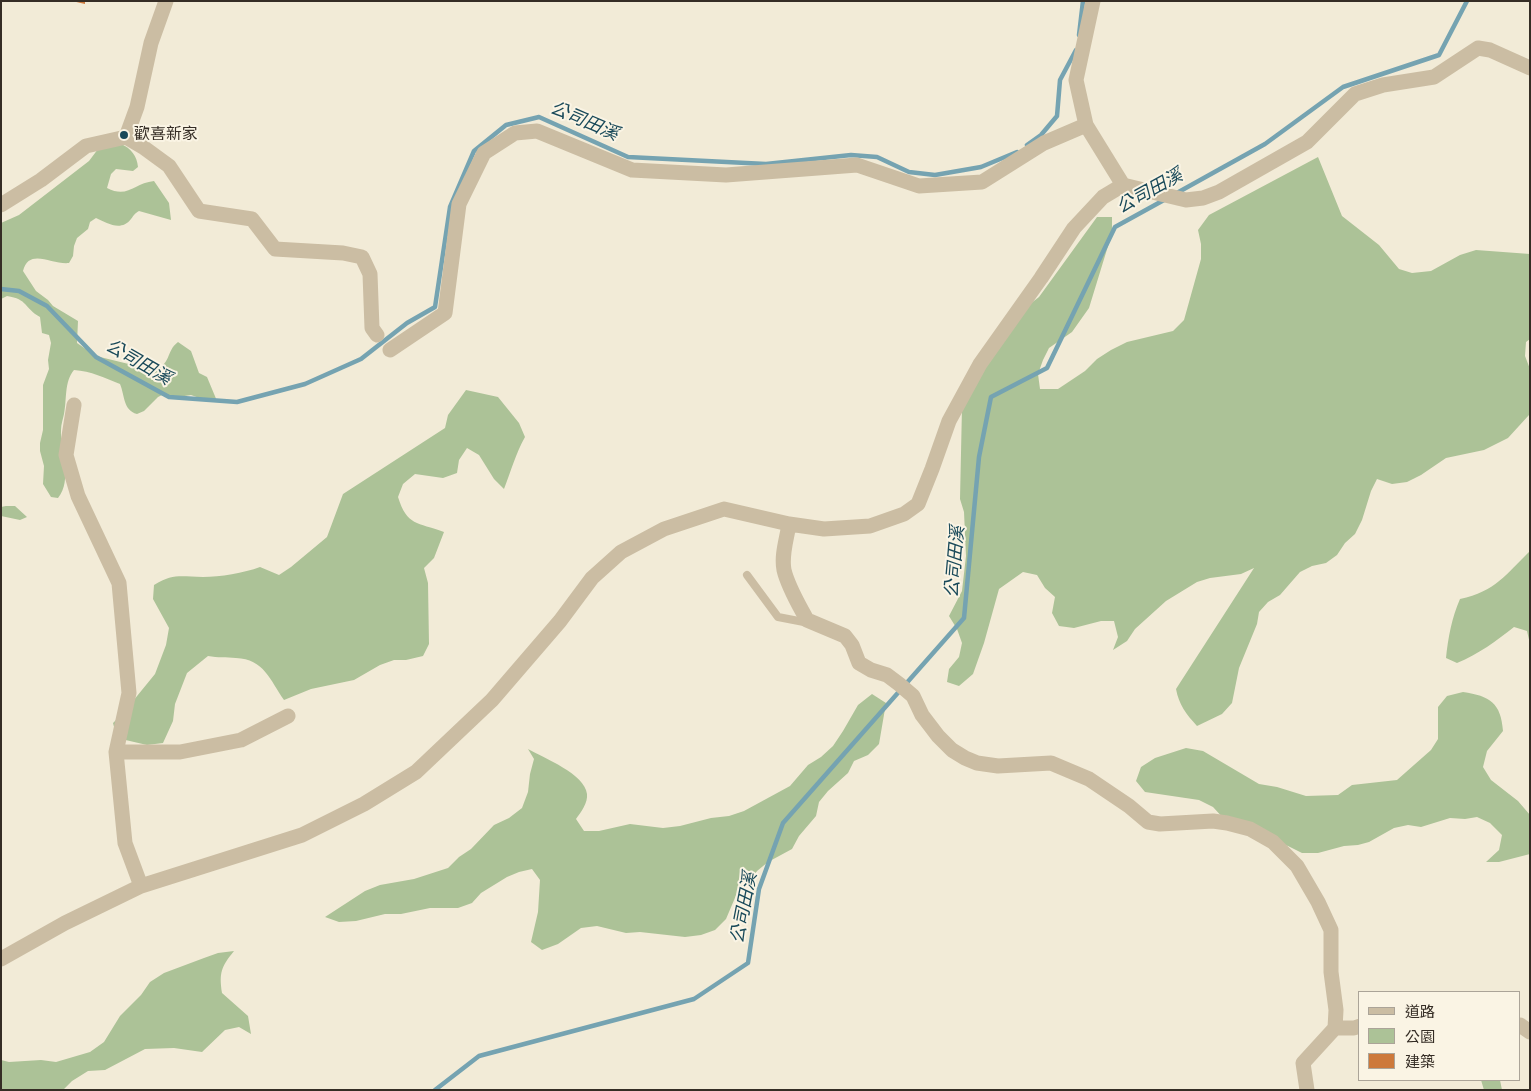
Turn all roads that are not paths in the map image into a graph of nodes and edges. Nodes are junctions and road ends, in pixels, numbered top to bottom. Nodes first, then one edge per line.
1 (166, 1) edge
2 (1093, 1) edge
3 (1530, 68) edge
4 (1086, 125) junction
5 (126, 137) junction
6 (1127, 185) junction
7 (1, 205) edge
8 (377, 335) joint
9 (390, 350) joint
10 (74, 405) dead end
11 (789, 524) junction
12 (747, 576) dead end
13 (817, 624) junction
14 (288, 716) dead end
15 (116, 752) junction
16 (140, 886) junction
17 (1, 960) edge
18 (1358, 1027) edge
19 (1335, 1028) junction
20 (1307, 1090) edge

1 - 5 street
2 - 4 street
3 - 6 street
4 - 6 street
4 - 9 street
5 - 7 street
5 - 8 street
6 - 11 street
8 - 9 lane
10 - 15 street
11 - 13 street
11 - 16 street
12 - 13 lane
13 - 19 street
14 - 15 street
15 - 16 street
16 - 17 street
18 - 19 street
19 - 20 street

